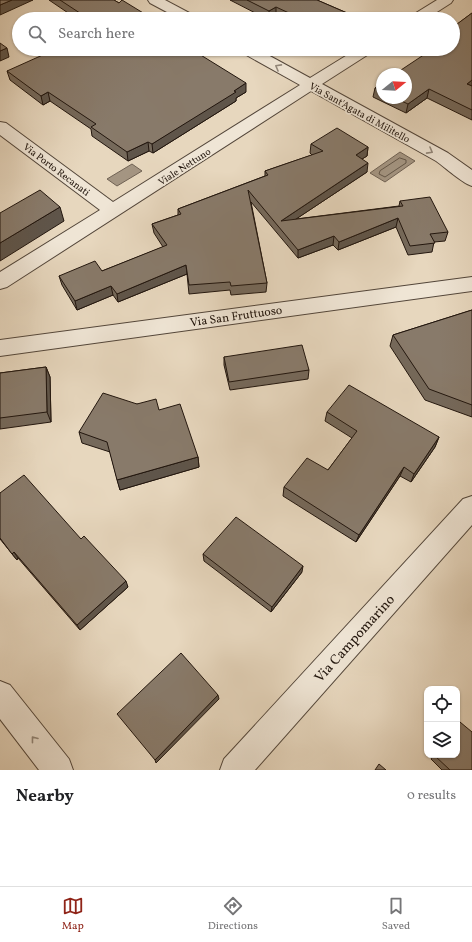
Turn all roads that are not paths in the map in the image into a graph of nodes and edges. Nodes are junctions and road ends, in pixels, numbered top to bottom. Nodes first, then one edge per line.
1 (155, 0) edge
2 (446, 0) edge
3 (177, 12) edge
4 (427, 12) edge
5 (259, 56) edge
6 (357, 56) edge
7 (311, 84) junction
8 (0, 127) edge
9 (472, 180) edge
10 (114, 211) junction
11 (0, 282) edge
12 (472, 284) edge
13 (0, 348) edge
14 (472, 507) edge
15 (0, 695) edge
16 (58, 770) edge
17 (235, 770) edge

1 - 3 street
2 - 4 street
7 -> 5 street, Via Sant'Agata di Militello
6 - 7 street, Viale Nettuno
7 -> 9 street, Via Sant'Agata di Militello
7 - 10 street, Viale Nettuno
8 - 10 street, Via Porto Recanati
10 - 11 street, Viale Nettuno
12 - 13 street, Via San Fruttuoso
14 - 17 street, Via Campomarino
16 -> 15 street

